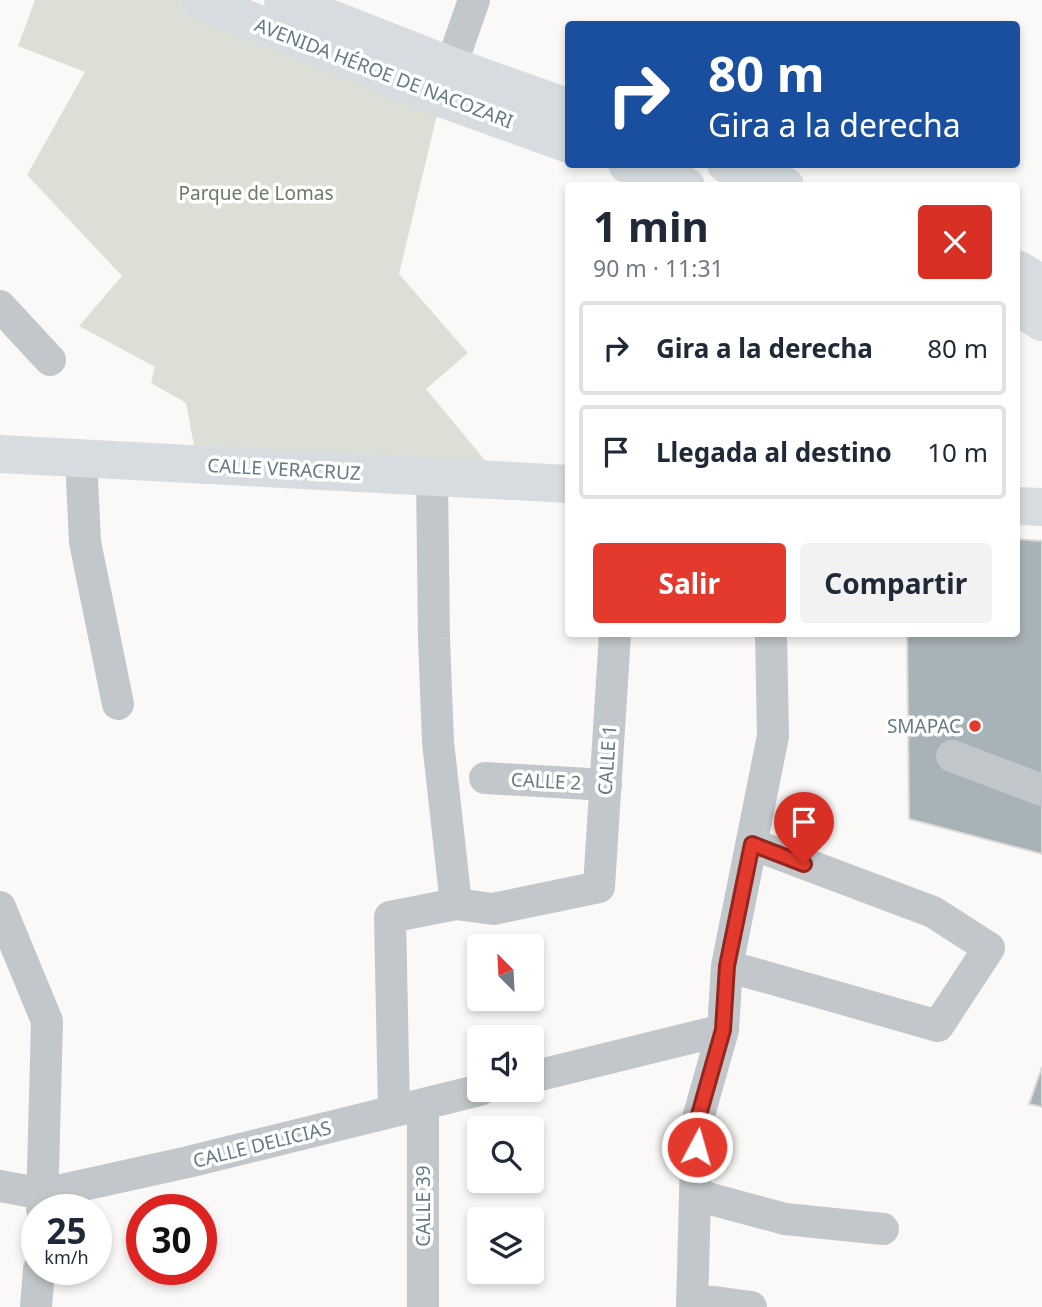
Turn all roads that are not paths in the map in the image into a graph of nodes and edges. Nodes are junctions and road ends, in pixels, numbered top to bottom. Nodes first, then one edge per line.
1 (200, 0) edge
2 (283, 0) edge
3 (474, 0) edge
4 (451, 66) junction
5 (497, 101) junction
6 (565, 108) edge
7 (565, 142) edge
8 (638, 168) edge
9 (737, 168) edge
10 (675, 182) edge
11 (774, 182) edge
12 (1020, 271) edge
13 (1042, 284) edge
14 (0, 306) edge
15 (1020, 309) edge
16 (1042, 322) edge
17 (50, 360) dead end
18 (0, 454) edge
19 (81, 458) junction
20 (432, 477) junction
21 (565, 484) edge
22 (1020, 506) edge
23 (1042, 507) edge
24 (615, 637) edge
25 (771, 637) edge
26 (118, 704) dead end
27 (952, 756) dead end
28 (485, 778) dead end
29 (606, 785) junction
30 (1042, 790) edge
31 (752, 844) junction
32 (456, 904) junction
33 (0, 907) edge
34 (727, 966) junction
35 (723, 1030) junction
36 (544, 1074) edge
37 (467, 1093) edge
38 (408, 1108) junction
39 (0, 1186) edge
40 (22, 1194) edge
41 (43, 1194) edge
42 (72, 1194) edge
43 (696, 1195) junction
44 (883, 1229) dead end
45 (38, 1285) edge
46 (692, 1303) edge
47 (36, 1307) edge
48 (422, 1307) edge
49 (751, 1307) edge

1 - 5 main road, AVENIDA HÉROE DE NACOZARI
2 - 4 main road, AVENIDA HÉROE DE NACOZARI
3 - 4 street
4 - 5 main road, AVENIDA HÉROE DE NACOZARI
5 - 6 main road, AVENIDA HÉROE DE NACOZARI
5 - 7 main road, AVENIDA HÉROE DE NACOZARI
8 - 10 main road
9 - 11 main road
12 - 13 main road
14 - 17 street
15 - 16 main road
18 - 19 main road, CALLE VERACRUZ
19 - 20 main road, CALLE VERACRUZ
19 - 26 street
20 - 21 main road, CALLE VERACRUZ
20 - 32 street
22 - 23 main road
24 - 29 street, CALLE 1
25 - 31 street
27 - 30 street
28 - 29 street, CALLE 2
29 - 32 street, CALLE 1
31 - 34 street
31 - 34 street
32 - 38 street, CALLE 39
33 - 41 street
34 - 35 street
35 - 36 street
35 - 43 street
37 - 38 street, CALLE DELICIAS
38 - 42 street, CALLE DELICIAS
38 - 48 street, CALLE 39
39 - 40 street
43 - 44 street
43 - 46 street
45 - 47 street
46 - 49 street

